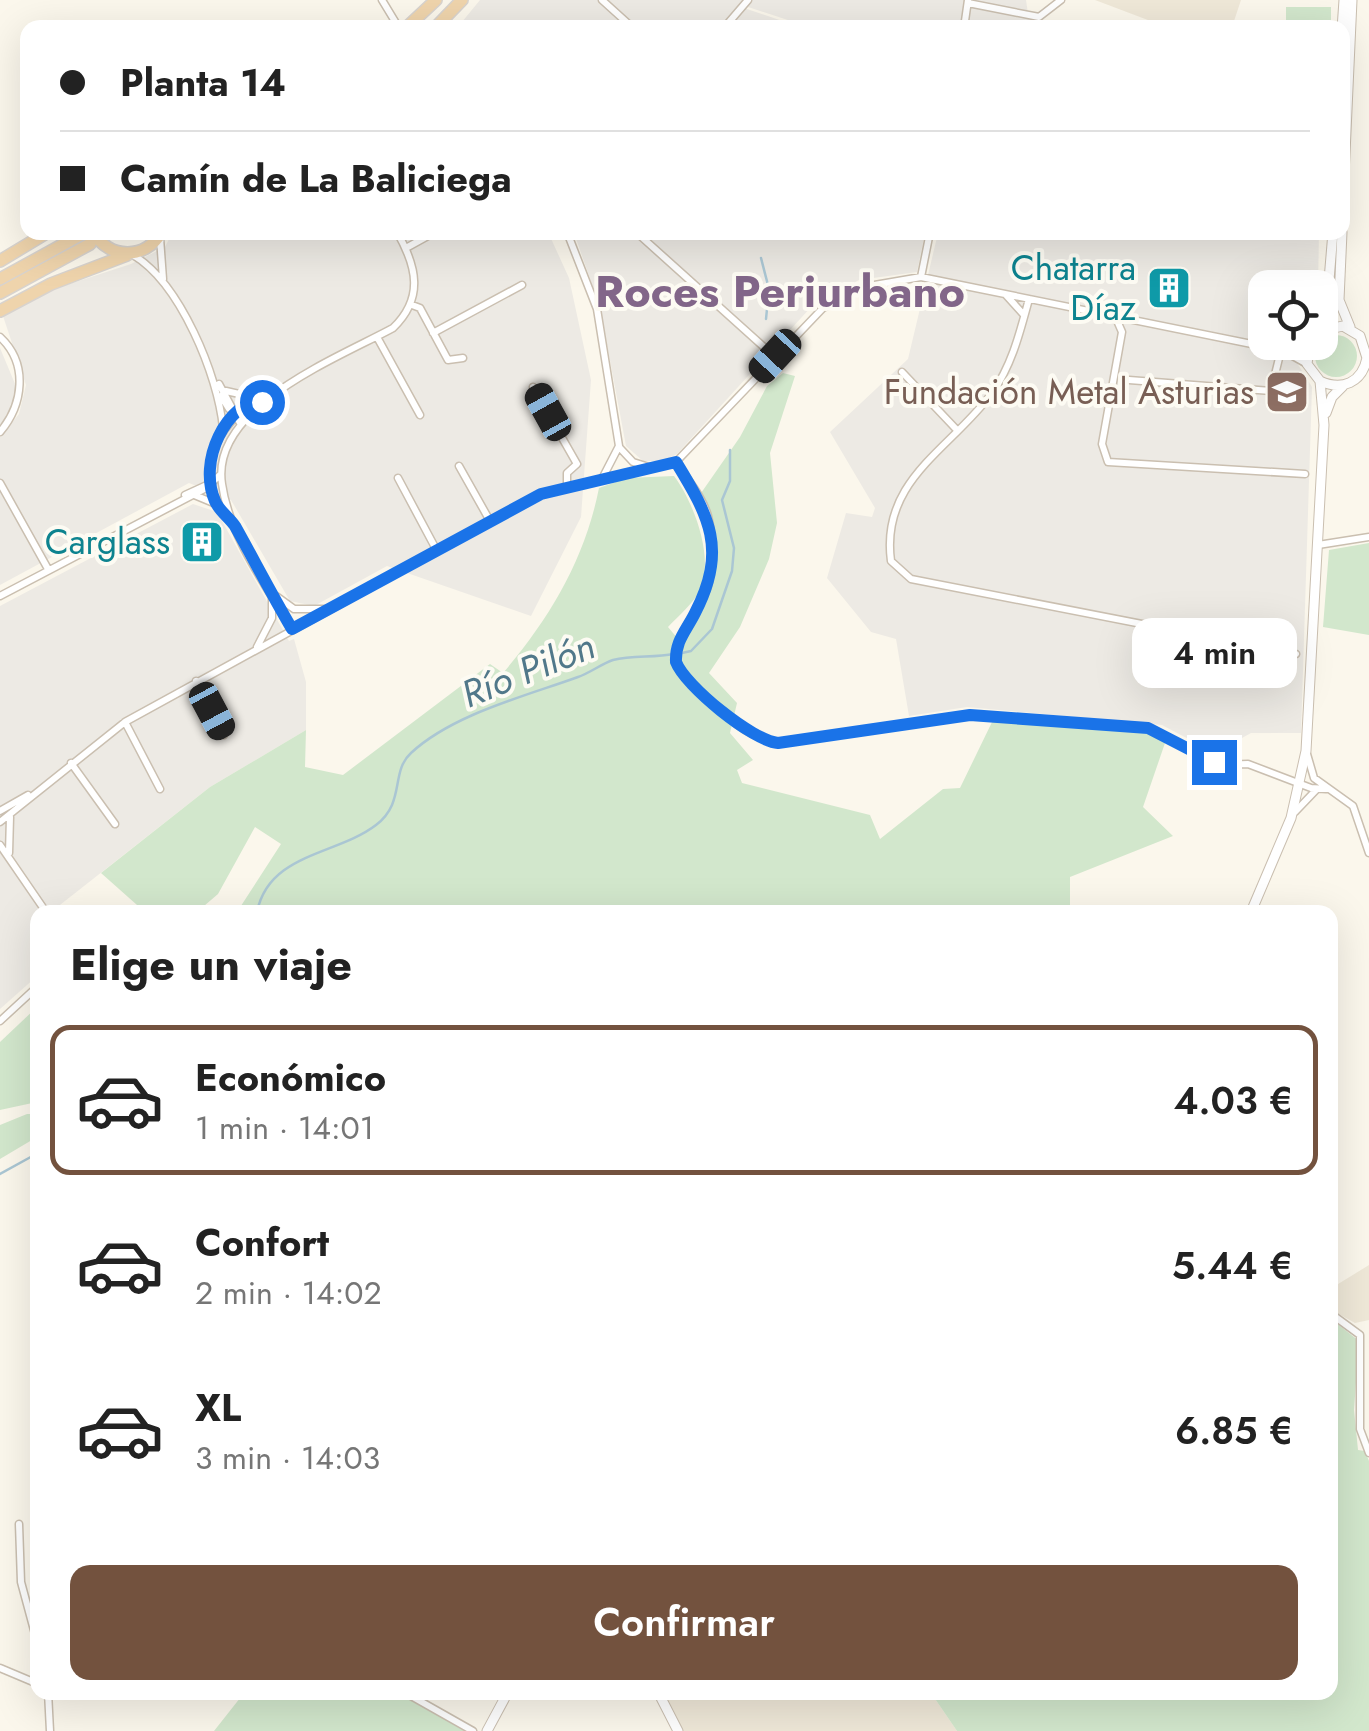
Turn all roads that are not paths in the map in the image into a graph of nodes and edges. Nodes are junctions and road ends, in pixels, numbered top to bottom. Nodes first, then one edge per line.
1 (438, 0) edge
2 (602, 0) edge
3 (748, 0) edge
4 (1061, 0) edge
5 (1352, 0) edge
6 (968, 2) edge
7 (412, 20) edge
8 (422, 20) edge
9 (624, 20) edge
10 (731, 20) edge
11 (1350, 59) edge
12 (35, 240) edge
13 (81, 240) edge
14 (83, 240) edge
15 (95, 240) edge
16 (153, 240) edge
17 (161, 240) edge
18 (402, 240) edge
19 (420, 240) edge
20 (570, 240) edge
21 (645, 240) edge
22 (928, 240) edge
23 (1332, 240) edge
24 (1342, 240) edge
25 (406, 248) junction
26 (129, 254) junction
27 (0, 261) edge
28 (1329, 270) edge
29 (921, 277) junction
30 (0, 279) edge
31 (164, 281) junction
32 (522, 285) dead end
33 (0, 293) edge
34 (1004, 294) junction
35 (1029, 299) junction
36 (1047, 302) junction
37 (412, 305) junction
38 (0, 311) edge
39 (1115, 315) junction
40 (1024, 316) junction
41 (1137, 320) junction
42 (1122, 332) junction
43 (433, 333) junction
44 (1360, 334) edge
45 (378, 336) junction
46 (0, 338) edge
47 (1248, 343) edge
48 (775, 356) junction
49 (463, 358) dead end
50 (1278, 360) edge
51 (1299, 360) edge
52 (1307, 360) edge
53 (1307, 364) junction
54 (902, 372) dead end
55 (1369, 377) edge
56 (1357, 379) junction
57 (1129, 380) dead end
58 (1320, 381) junction
59 (1343, 386) junction
60 (533, 387) dead end
61 (222, 392) junction
62 (264, 397) junction
63 (236, 412) junction
64 (420, 415) dead end
65 (246, 416) junction
66 (240, 423) junction
67 (1324, 425) junction
68 (223, 428) junction
69 (956, 429) junction
70 (0, 432) edge
71 (619, 446) junction
72 (676, 462) junction
73 (459, 466) dead end
74 (655, 469) junction
75 (208, 470) junction
76 (221, 474) junction
77 (1305, 474) dead end
78 (603, 476) junction
79 (398, 478) dead end
80 (0, 483) edge
81 (210, 484) junction
82 (566, 486) junction
83 (188, 493) junction
84 (216, 504) junction
85 (228, 508) junction
86 (231, 520) junction
87 (490, 521) junction
88 (1369, 537) edge
89 (1318, 545) junction
90 (437, 551) junction
91 (48, 570) junction
92 (271, 592) junction
93 (0, 596) edge
94 (331, 608) junction
95 (292, 629) junction
96 (256, 649) junction
97 (1296, 654) dead end
98 (196, 681) junction
99 (124, 722) junction
100 (224, 734) dead end
101 (1306, 751) junction
102 (71, 763) junction
103 (1220, 765) junction
104 (1221, 781) dead end
105 (1301, 781) junction
106 (1321, 787) junction
107 (160, 789) dead end
108 (34, 792) junction
109 (23, 796) junction
110 (12, 807) junction
111 (0, 813) edge
112 (1291, 818) junction
113 (116, 824) dead end
114 (0, 848) edge
115 (1369, 852) edge
116 (10, 859) junction
117 (41, 905) edge
118 (1254, 905) edge
119 (30, 994) edge
120 (0, 1022) edge
121 (1338, 1319) edge
122 (1369, 1452) edge
123 (19, 1524) dead end
124 (30, 1615) edge
125 (0, 1668) edge
126 (30, 1681) edge
127 (48, 1700) edge
128 (418, 1700) edge
129 (504, 1700) edge
130 (662, 1700) edge
131 (50, 1731) edge
132 (474, 1731) edge
133 (488, 1731) edge
134 (678, 1731) edge

1 - 7 highway
1 - 8 highway
2 - 9 street
3 - 10 street
4 - 6 street
5 - 11 street
12 - 27 highway
13 - 30 highway
14 - 33 highway
15 - 26 highway
16 - 26 highway
17 - 31 street
18 - 25 street
19 - 25 street
20 - 71 street
21 - 48 street
22 - 29 street
23 - 28 street
24 - 44 street
25 - 37 street
26 - 31 street
26 - 38 highway
29 - 34 street
29 - 48 street
31 - 61 street
32 - 43 street
34 - 35 street
34 - 40 street
35 - 36 street
35 - 40 street
36 - 39 street
36 - 40 street
37 - 43 street
37 - 45 street
39 - 41 street
39 - 42 street
40 - 69 street
41 - 42 street
41 - 47 street
42 - 77 street
43 - 49 street
44 - 56 street
45 - 62 street
45 - 64 street
46 - 70 street
48 - 72 street
50 - 57 street
51 - 53 street
52 - 53 street
53 - 58 street
54 - 69 street
55 - 56 street
56 - 59 street
58 - 59 street
58 - 67 street
59 - 67 street
60 - 82 street
61 - 62 street
61 - 63 street
61 - 68 street
62 - 63 street
62 - 65 street
63 - 65 street
63 - 66 street
63 - 68 street
65 - 66 street
66 - 76 street
67 - 89 street
68 - 75 street
69 - 97 street
71 - 74 street
71 - 78 street
72 - 74 street
72 - 103 street
73 - 87 street
74 - 78 street
75 - 81 street
75 - 83 street
76 - 81 street
76 - 85 street
78 - 82 street
79 - 90 street
80 - 91 street
81 - 83 street
81 - 84 street
81 - 85 street
82 - 87 street
83 - 84 street
83 - 91 street
84 - 86 street
85 - 86 street
86 - 92 street
87 - 90 street
88 - 89 street
89 - 101 street
90 - 94 street
91 - 93 street
92 - 94 street
92 - 95 street
92 - 96 street
94 - 95 street
95 - 96 street
96 - 98 street
98 - 99 street
98 - 100 street
99 - 102 street
99 - 107 street
101 - 105 street
101 - 106 street
102 - 108 street
102 - 113 street
103 - 104 street
103 - 105 street
105 - 106 street
105 - 112 street
106 - 112 street
106 - 115 street
108 - 109 street
108 - 110 street
109 - 110 street
109 - 111 street
110 - 111 street
110 - 111 street
110 - 116 street
112 - 118 street
114 - 116 street
116 - 117 street
119 - 120 street
121 - 122 street
123 - 124 street
125 - 126 street
127 - 131 street
128 - 132 street
129 - 133 street
130 - 134 street

